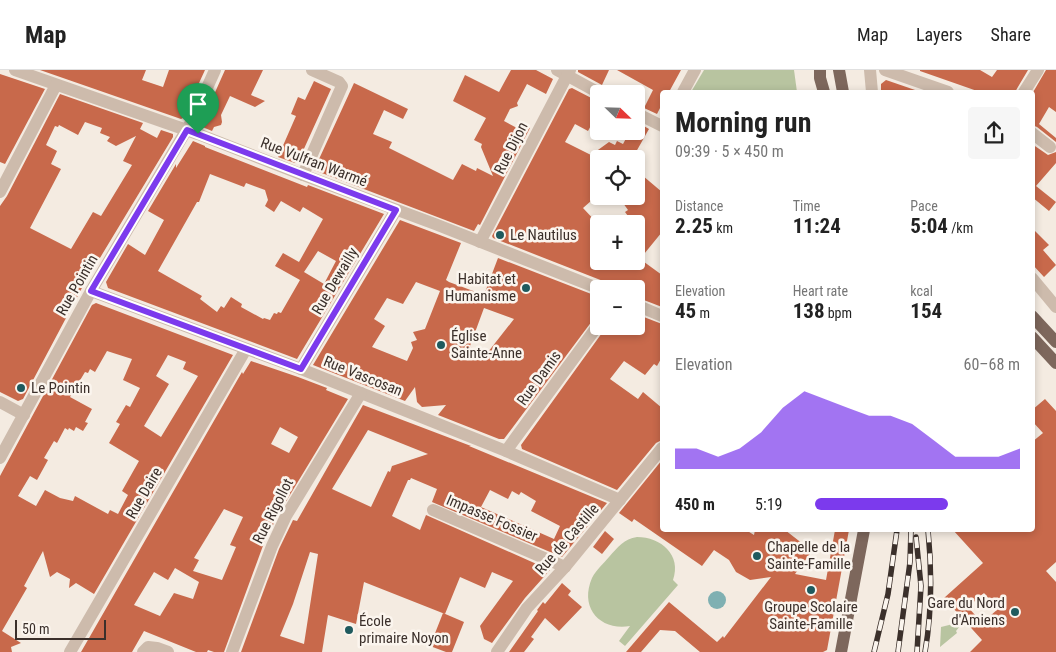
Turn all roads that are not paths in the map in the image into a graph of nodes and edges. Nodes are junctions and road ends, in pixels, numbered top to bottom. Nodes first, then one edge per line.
1 (15, 70) edge
2 (215, 70) edge
3 (312, 70) edge
4 (695, 70) edge
5 (820, 70) edge
6 (839, 70) edge
7 (870, 70) edge
8 (885, 70) edge
9 (1038, 70) edge
10 (564, 72) edge
11 (56, 85) junction
12 (590, 87) edge
13 (685, 90) edge
14 (823, 90) edge
15 (843, 90) edge
16 (872, 90) edge
17 (942, 90) edge
18 (1025, 90) edge
19 (645, 118) edge
20 (660, 125) edge
21 (187, 130) junction
22 (1035, 134) edge
23 (1050, 147) dead end
24 (303, 175) junction
25 (0, 192) edge
26 (396, 210) junction
27 (480, 242) junction
28 (1035, 282) edge
29 (590, 285) edge
30 (91, 291) junction
31 (1056, 307) edge
32 (645, 309) edge
33 (660, 315) edge
34 (1035, 319) edge
35 (591, 335) edge
36 (1054, 336) edge
37 (1035, 340) edge
38 (246, 349) junction
39 (1056, 362) edge
40 (301, 369) junction
41 (361, 393) junction
42 (0, 402) edge
43 (24, 415) junction
44 (660, 450) edge
45 (506, 451) junction
46 (0, 458) edge
47 (620, 500) junction
48 (433, 510) dead end
49 (864, 532) edge
50 (565, 567) junction
51 (70, 652) edge
52 (143, 652) edge
53 (168, 652) edge
54 (232, 652) edge
55 (497, 652) edge
56 (841, 652) edge

1 - 11 street, Rue Vulfran Warmé
2 - 21 street, Rue Pointin
3 - 24 street
4 - 13 street
5 - 14 main road
6 - 15 main road
7 - 16 street
8 - 17 street
9 - 18 street
10 - 12 street
10 - 27 street, Rue Dijon
11 - 21 street, Rue Vulfran Warmé
11 - 25 street
19 - 20 street
21 - 24 street, Rue Vulfran Warmé
21 - 30 street, Rue Pointin
22 - 23 street
24 - 26 street, Rue Vulfran Warmé
26 - 27 street, Rue Vulfran Warmé
26 - 40 street, Rue Dewailly
27 - 29 street, Rue Vulfran Warmé
28 - 31 street
30 - 38 street, Rue Vascosan
30 - 43 street, Rue Pointin
32 - 33 street
34 - 36 main road
35 - 45 street, Rue Damis
37 - 39 main road
38 - 40 street, Rue Vascosan
38 - 51 street, Rue Daire
40 - 41 street, Rue Vascosan
41 - 45 street, Rue Vascosan
41 - 54 street, Rue Rigollot
42 - 43 street
43 - 46 street, Rue Pointin
44 - 47 street, Rue de Castille
45 - 47 street, Rue Vascosan
47 - 50 street, Rue de Castille
48 - 50 street, Impasse Fossier
49 - 56 main road
50 - 55 street, Rue de Castille
52 - 53 street

